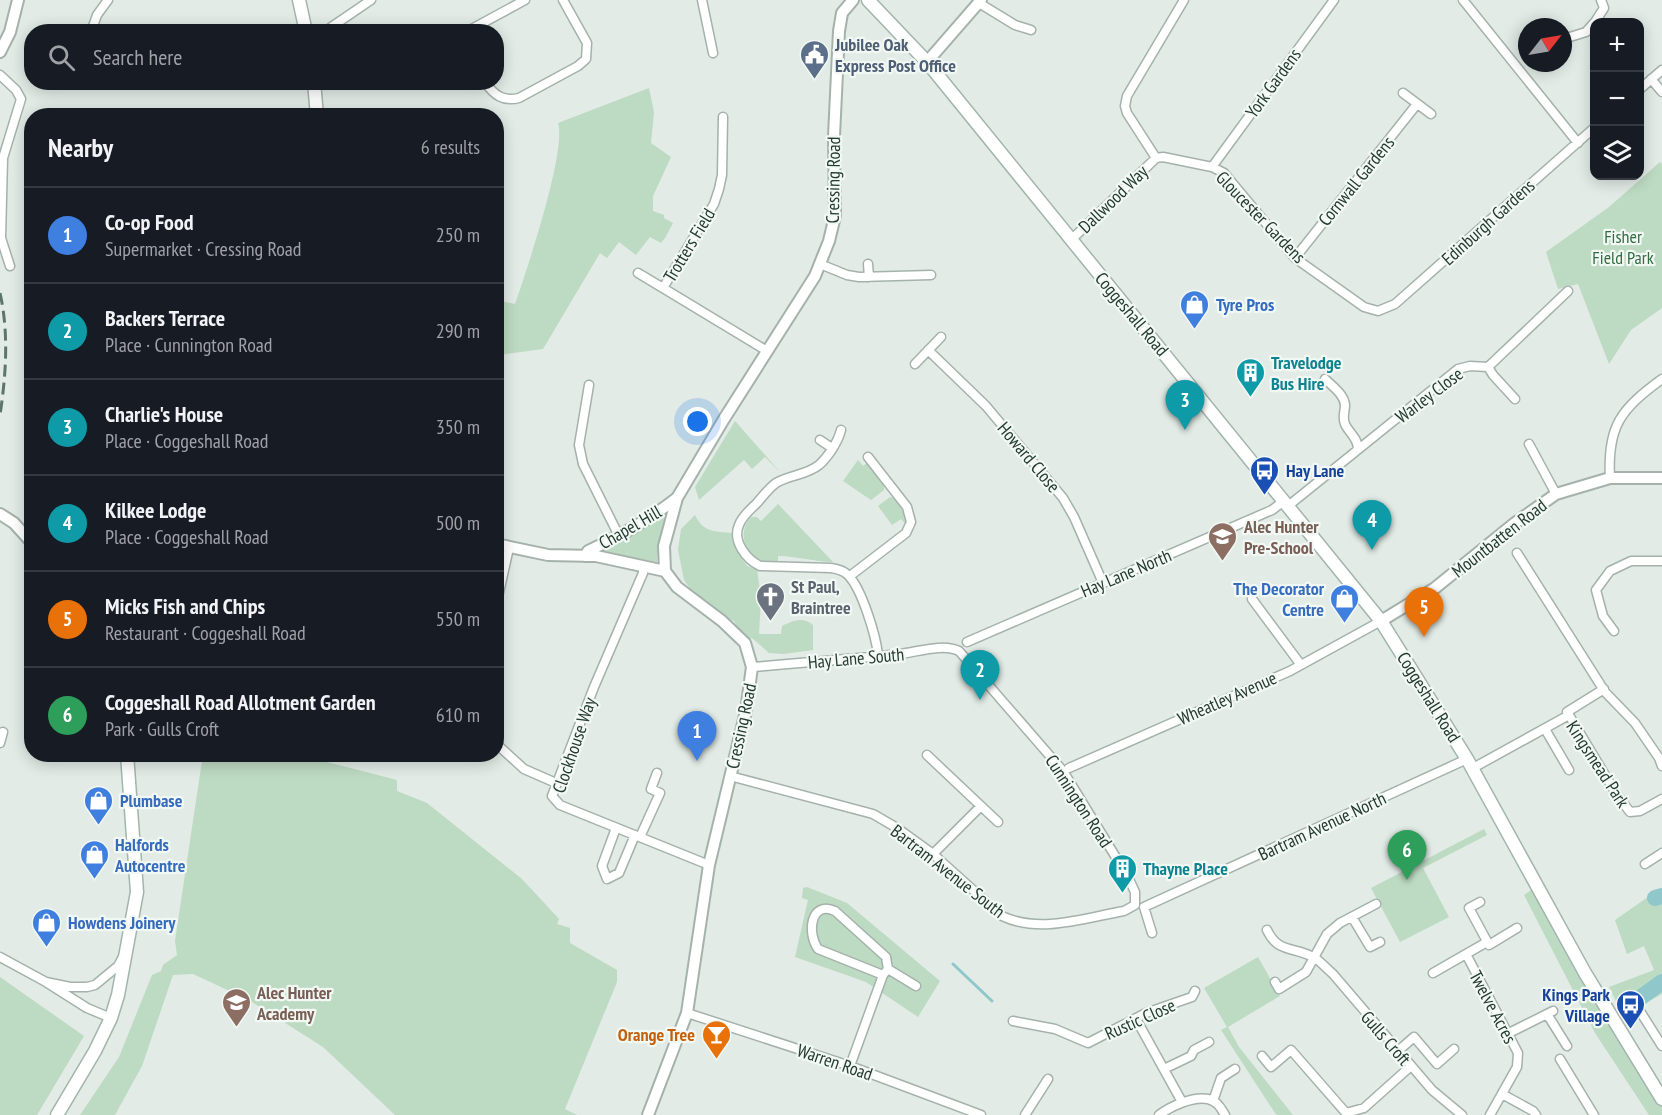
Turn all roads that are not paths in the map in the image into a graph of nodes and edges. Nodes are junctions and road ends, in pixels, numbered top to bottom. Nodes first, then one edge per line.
1 (18, 0) edge
2 (108, 0) edge
3 (298, 0) edge
4 (370, 0) edge
5 (525, 0) edge
6 (563, 0) edge
7 (702, 0) edge
8 (839, 0) edge
9 (853, 0) edge
10 (868, 0) edge
11 (1184, 0) edge
12 (1334, 0) edge
13 (1463, 0) edge
14 (1601, 0) edge
15 (980, 1) edge
16 (842, 13) junction
17 (1598, 18) edge
18 (94, 24) edge
19 (304, 24) edge
20 (336, 24) edge
21 (481, 24) edge
22 (1590, 28) edge
23 (1031, 30) dead end
24 (1572, 36) edge
25 (0, 52) edge
26 (713, 54) dead end
27 (927, 62) junction
28 (1662, 70) edge
29 (0, 75) edge
30 (1651, 79) junction
31 (1644, 85) edge
32 (315, 90) edge
33 (491, 90) edge
34 (1662, 92) edge
35 (1403, 93) dead end
36 (1417, 104) junction
37 (316, 108) edge
38 (1431, 114) dead end
39 (723, 117) dead end
40 (1590, 132) edge
41 (1578, 142) junction
42 (1156, 158) junction
43 (1212, 167) junction
44 (1071, 240) junction
45 (1295, 258) junction
46 (820, 264) junction
47 (868, 264) dead end
48 (10, 266) dead end
49 (638, 273) dead end
50 (931, 275) dead end
51 (869, 277) junction
52 (663, 288) junction
53 (1568, 291) dead end
54 (1378, 310) joint
55 (941, 337) dead end
56 (928, 350) junction
57 (767, 351) junction
58 (915, 364) dead end
59 (1488, 367) junction
60 (1324, 379) dead end
61 (1662, 379) edge
62 (589, 385) dead end
63 (1515, 399) dead end
64 (842, 430) dead end
65 (820, 440) dead end
66 (1529, 444) dead end
67 (832, 448) junction
68 (1358, 449) junction
69 (868, 457) dead end
70 (1610, 478) junction
71 (1662, 478) edge
72 (1556, 494) junction
73 (676, 498) junction
74 (1286, 503) junction
75 (0, 514) edge
76 (24, 535) edge
77 (619, 536) junction
78 (504, 546) edge
79 (509, 548) junction
80 (1517, 553) dead end
81 (585, 556) junction
82 (1662, 561) edge
83 (643, 568) junction
84 (504, 570) edge
85 (665, 571) junction
86 (850, 576) junction
87 (1103, 583) junction
88 (1251, 599) dead end
89 (1381, 621) junction
90 (1614, 631) dead end
91 (967, 642) dead end
92 (959, 651) joint
93 (878, 656) junction
94 (1301, 665) junction
95 (752, 667) junction
96 (1604, 689) junction
97 (1567, 712) dead end
98 (1545, 729) junction
99 (3, 732) dead end
100 (0, 743) edge
101 (504, 751) edge
102 (927, 755) dead end
103 (128, 762) edge
104 (1470, 763) junction
105 (1662, 766) edge
106 (1069, 768) dead end
107 (1569, 770) dead end
108 (657, 773) dead end
109 (730, 776) junction
110 (556, 783) junction
111 (1662, 799) edge
112 (981, 806) junction
113 (999, 822) dead end
114 (616, 828) junction
115 (637, 836) junction
116 (1662, 853) edge
117 (933, 855) junction
118 (1645, 864) dead end
119 (709, 865) junction
120 (1480, 902) dead end
121 (1376, 904) dead end
122 (1139, 906) junction
123 (1352, 917) junction
124 (1517, 928) dead end
125 (1267, 930) dead end
126 (1152, 933) dead end
127 (1380, 942) dead end
128 (1487, 942) junction
129 (125, 954) junction
130 (1466, 954) junction
131 (0, 957) edge
132 (1314, 957) junction
133 (885, 972) junction
134 (1433, 973) dead end
135 (46, 982) junction
136 (1275, 982) dead end
137 (916, 986) dead end
138 (1195, 991) dead end
139 (1638, 1008) dead end
140 (687, 1013) junction
141 (111, 1018) junction
142 (1136, 1019) junction
143 (1013, 1021) dead end
144 (1507, 1034) junction
145 (1209, 1042) dead end
146 (1567, 1046) dead end
147 (1662, 1046) edge
148 (1454, 1049) dead end
149 (1398, 1051) junction
150 (1262, 1056) dead end
151 (1560, 1059) dead end
152 (850, 1066) junction
153 (1411, 1066) junction
154 (1164, 1069) junction
155 (1235, 1069) dead end
156 (1048, 1079) dead end
157 (1502, 1094) junction
158 (1662, 1099) edge
159 (1213, 1101) junction
160 (1182, 1102) junction
161 (57, 1115) edge
162 (648, 1115) edge
163 (981, 1115) edge
164 (1025, 1115) edge
165 (1159, 1115) edge
166 (1225, 1115) edge
167 (1462, 1115) edge
168 (1490, 1115) edge
169 (1536, 1115) edge
170 (1594, 1115) edge

1 - 25 street
2 - 18 street
3 - 19 main road
4 - 20 street
5 - 21 street
6 - 33 street
7 - 26 street
8 - 16 street, Cressing Road
9 - 16 street
10 - 27 main road, Coggeshall Road
11 - 42 street
12 - 43 street, York Gardens
13 - 41 street
14 - 17 street
15 - 23 street
15 - 27 street
16 - 46 street, Cressing Road
22 - 24 street
27 - 44 main road, Coggeshall Road
28 - 30 street
29 - 48 street
30 - 31 street
30 - 34 street
32 - 37 main road
35 - 36 street
36 - 38 street
36 - 45 street, Cornwall Gardens
39 - 52 street, Trotters Field
40 - 41 street, Edinburgh Gardens
41 - 54 street, Edinburgh Gardens
42 - 43 street, Gloucester Gardens
42 - 44 street, Dallwood Way
43 - 45 street, Gloucester Gardens
44 - 74 main road, Coggeshall Road
45 - 54 street, Gloucester Gardens
46 - 51 street
46 - 57 street, Cressing Road
47 - 51 street
49 - 52 street
50 - 51 street
52 - 57 street, Trotters Field
53 - 59 street, Warley Close
55 - 56 street
56 - 58 street
56 - 87 street, Howard Close
57 - 73 street, Cressing Road
59 - 63 street
59 - 68 street, Warley Close
60 - 68 street
61 - 70 street
62 - 77 street
64 - 67 street
65 - 67 street
66 - 72 street
67 - 86 street
68 - 74 street, Warley Close
69 - 86 street
70 - 71 street, Mountbatten Road
70 - 72 street, Mountbatten Road
72 - 89 street, Mountbatten Road
73 - 77 street, Chapel Hill
73 - 85 street, Cressing Road
74 - 87 street, Hay Lane North
74 - 89 main road, Coggeshall Road
75 - 76 street
77 - 81 street, Chapel Hill
78 - 79 street, Chapel Hill
79 - 81 street, Chapel Hill
79 - 84 street
80 - 96 street
81 - 83 street, Chapel Hill
82 - 90 street
83 - 85 street, Chapel Hill
83 - 110 street, Clockhouse Way
85 - 95 street, Cressing Road
86 - 93 street
87 - 91 street, Hay Lane North
88 - 94 street
89 - 94 street, Wheatley Avenue
89 - 104 main road, Coggeshall Road
92 - 93 street, Hay Lane South
92 - 122 street, Cunnington Road
93 - 95 street, Hay Lane South
94 - 106 street, Wheatley Avenue
95 - 109 street, Cressing Road
96 - 97 street
96 - 105 street
98 - 104 street, Kingsmead Park
98 - 107 street
98 - 111 street, Kingsmead Park
99 - 100 street
101 - 110 street
102 - 112 street
103 - 129 main road
104 - 122 street, Bartram Avenue North
104 - 158 main road, Coggeshall Road
108 - 115 street
109 - 117 street, Bartram Avenue South
109 - 119 street, Cressing Road
110 - 114 street, Clockhouse Way
112 - 113 street
112 - 117 street
114 - 115 street, Clockhouse Way
114 - 115 street
115 - 119 street, Clockhouse Way
116 - 118 street
117 - 122 street, Bartram Avenue South
119 - 140 street, Cressing Road
120 - 128 street
121 - 123 street
122 - 126 street, Cunnington Road
123 - 127 street
123 - 132 street
124 - 128 street, Twelve Acres
125 - 132 street, Gulls Croft
128 - 130 street, Twelve Acres
129 - 135 street
129 - 141 main road
130 - 134 street
130 - 144 street, Twelve Acres
131 - 135 street
132 - 136 street
132 - 149 street, Gulls Croft
133 - 133 street
133 - 137 street
133 - 152 street
135 - 141 street
138 - 142 street, Rustic Close
139 - 147 street
140 - 152 street, Warren Road
140 - 162 street, Cressing Road
141 - 161 main road
142 - 143 street, Rustic Close
142 - 154 street
144 - 146 street
144 - 157 street, Twelve Acres
145 - 154 street
148 - 149 street
149 - 153 street, Gulls Croft
150 - 153 street
151 - 170 street
152 - 163 street, Warren Road
153 - 167 street, Gulls Croft
154 - 160 street
155 - 159 street
156 - 164 street
157 - 168 street, Twelve Acres
157 - 169 street
159 - 160 street
159 - 166 street
160 - 165 street

